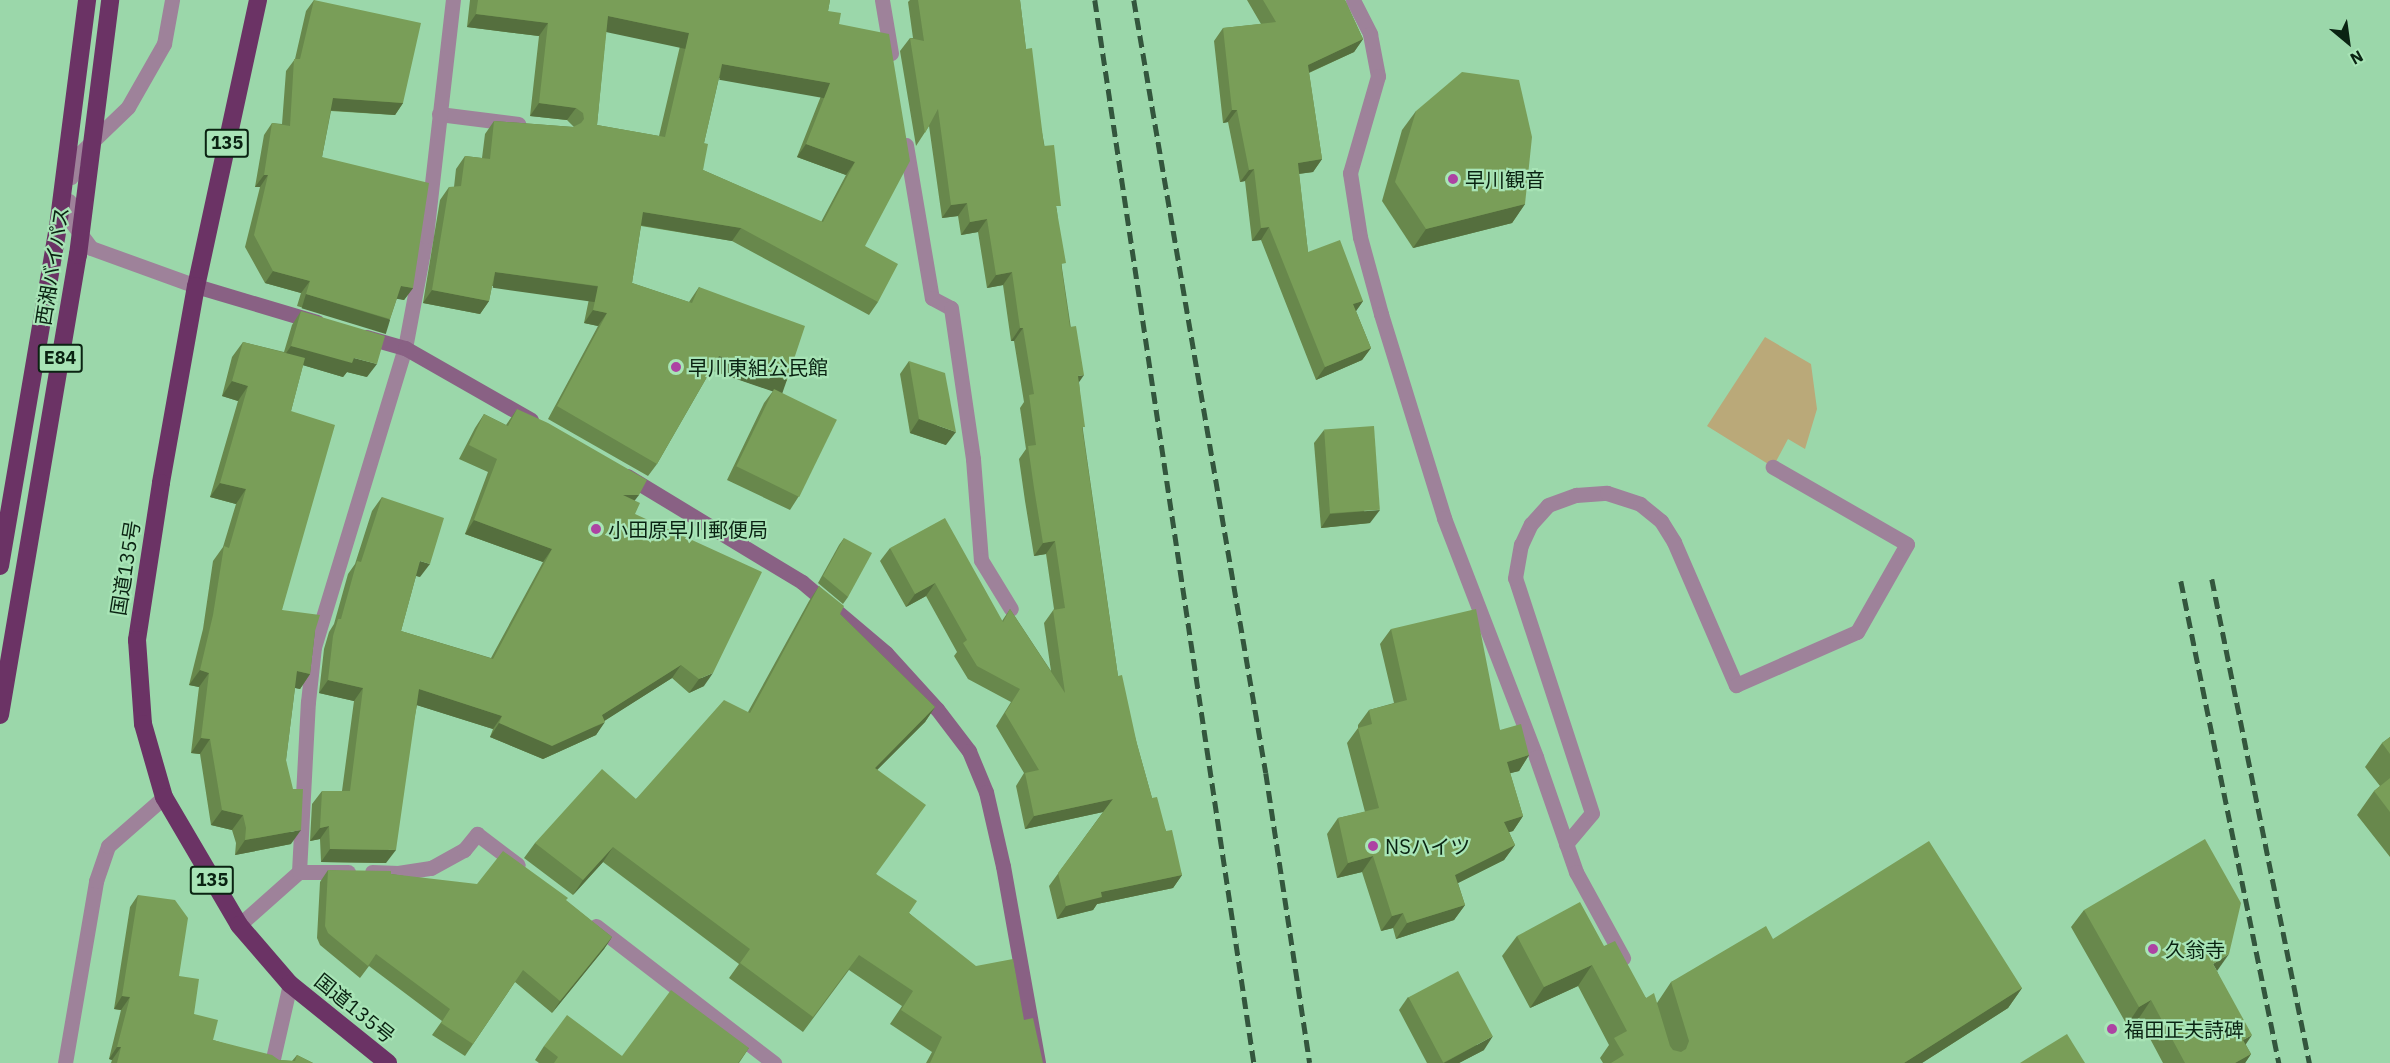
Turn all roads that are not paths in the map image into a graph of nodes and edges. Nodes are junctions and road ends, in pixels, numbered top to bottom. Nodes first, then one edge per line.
1 (87, 0) edge
2 (110, 0) edge
3 (172, 0) edge
4 (258, 0) edge
5 (453, 0) edge
6 (882, 0) edge
7 (1353, 0) edge
8 (894, 69) edge
9 (440, 114) junction
10 (531, 125) edge
11 (903, 126) edge
12 (196, 286) junction
13 (328, 325) edge
14 (350, 332) edge
15 (405, 348) junction
16 (549, 430) edge
17 (1773, 467) dead end
18 (618, 470) edge
19 (0, 566) edge
20 (1011, 609) edge
21 (0, 715) edge
22 (164, 797) junction
23 (1566, 844) junction
24 (299, 872) junction
25 (533, 877) edge
26 (580, 913) edge
27 (239, 925) junction
28 (1630, 972) edge
29 (290, 984) junction
30 (65, 1063) edge
31 (273, 1063) edge
32 (387, 1063) edge
33 (774, 1063) edge
34 (1038, 1063) edge

1 - 19 highway, 西湘バイパス / E84
2 - 21 highway, 西湘バイパス / E84
3 - 12 street
4 - 12 highway, 国道135号 / 135
5 - 9 street
6 - 8 street
7 - 23 street
9 - 10 street
9 - 15 street
11 - 20 street
12 - 13 main road
12 - 22 highway, 国道135号 / 135
14 - 15 main road
15 - 16 main road
15 - 24 street
17 - 23 street
18 - 34 main road
22 - 27 highway, 国道135号 / 135
22 - 30 street
23 - 28 street
24 - 25 street
24 - 27 street
26 - 33 street
27 - 29 highway, 国道135号 / 135
29 - 31 street
29 - 32 highway, 国道135号 / 135

